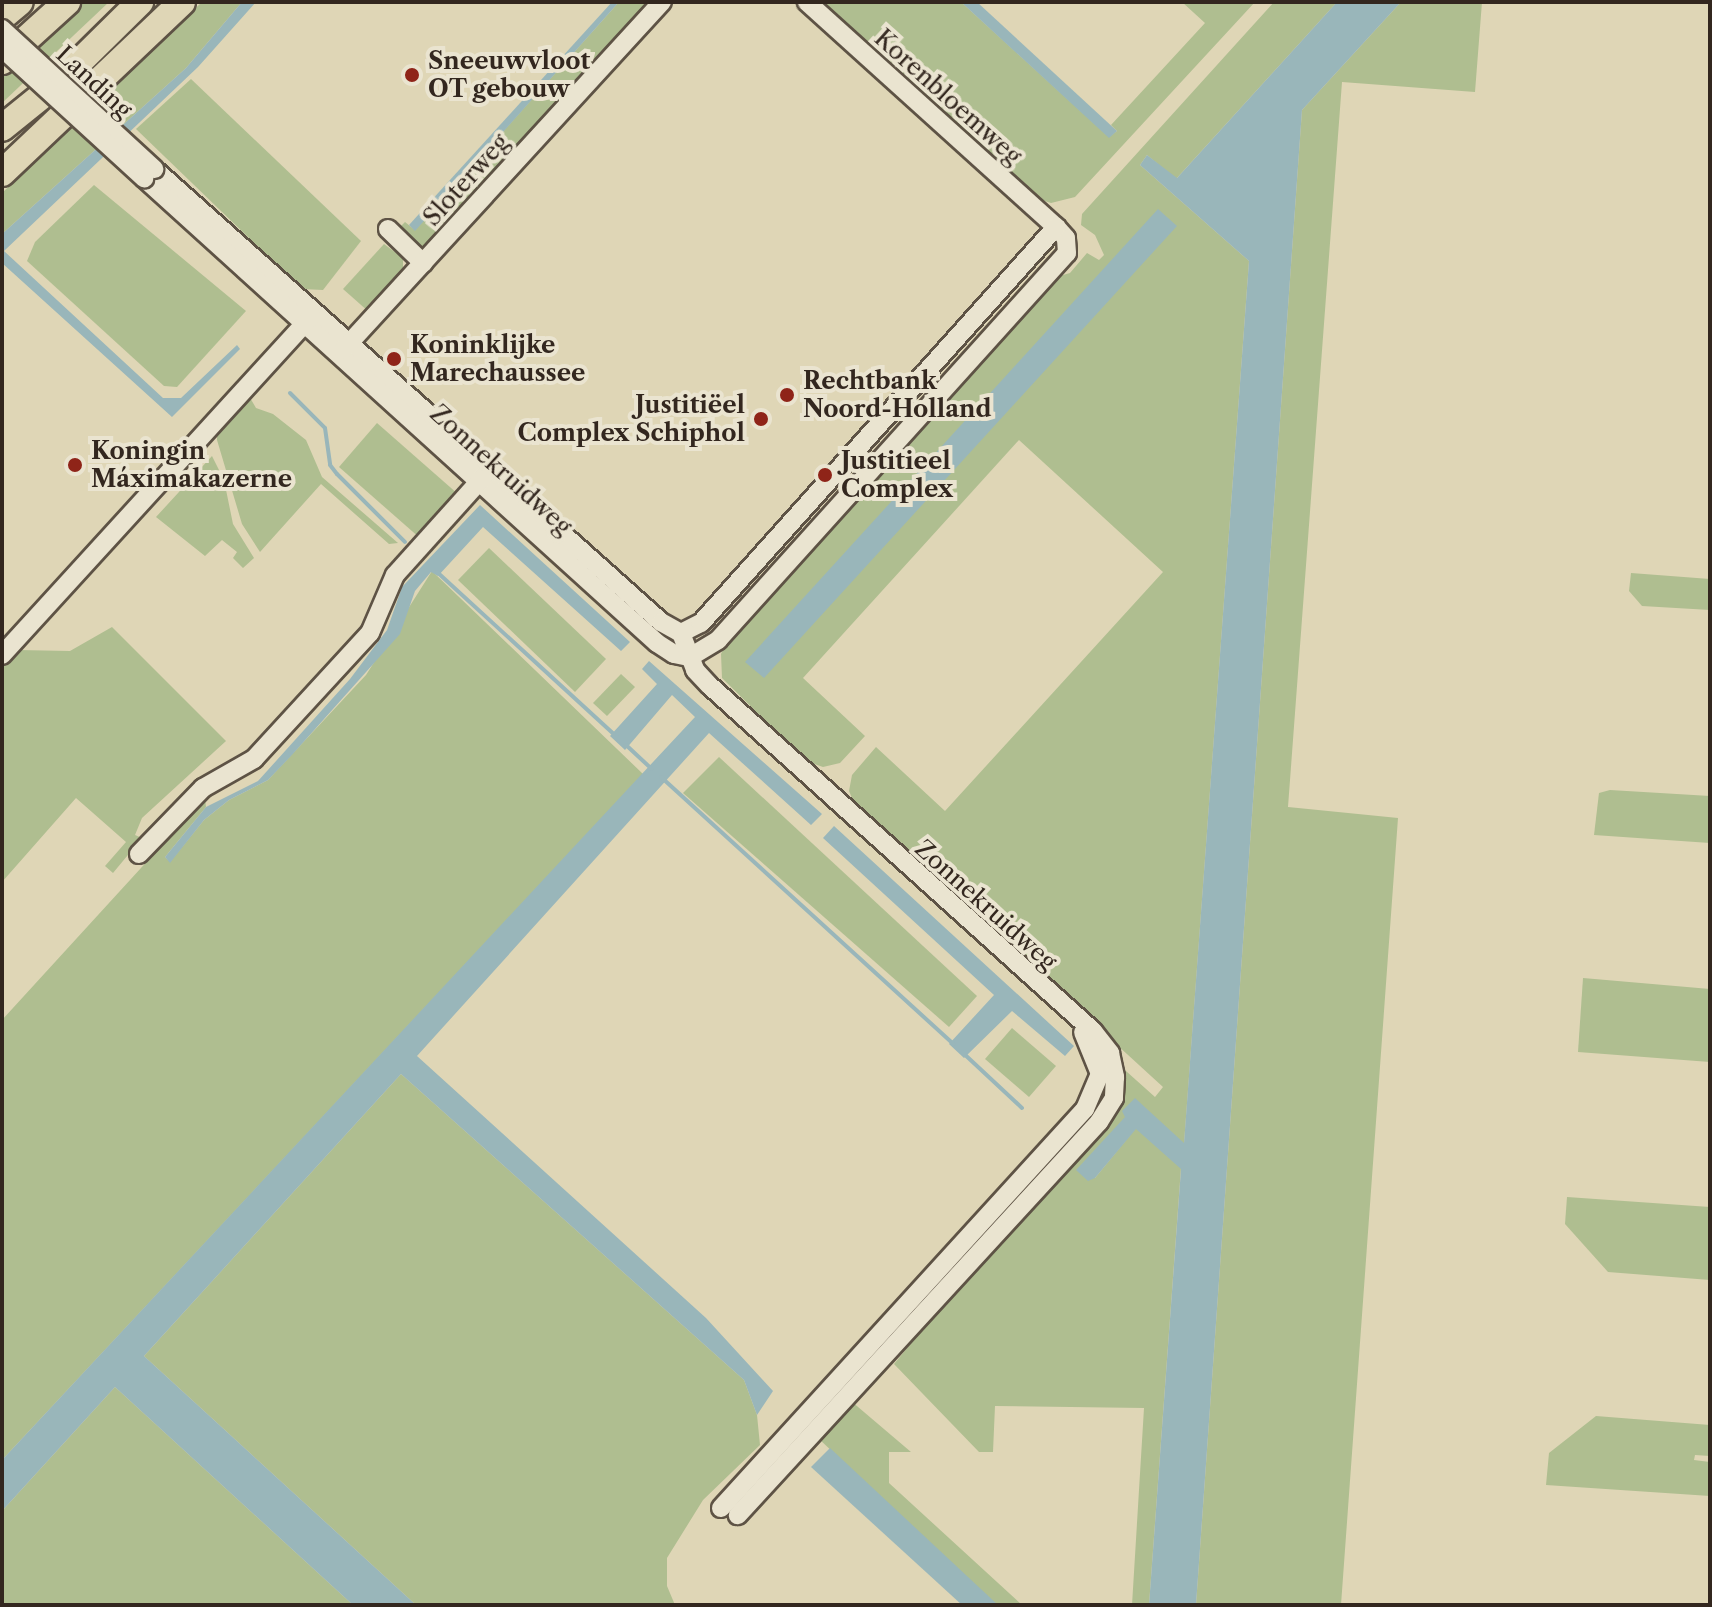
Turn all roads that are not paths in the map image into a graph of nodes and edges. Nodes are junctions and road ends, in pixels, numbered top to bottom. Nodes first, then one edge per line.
1 (20, 2) edge
2 (67, 2) edge
3 (140, 2) edge
4 (182, 2) edge
5 (662, 2) edge
6 (807, 2) edge
7 (2, 17) edge
8 (2, 29) edge
9 (2, 48) edge
10 (2, 61) edge
11 (2, 128) edge
12 (2, 173) edge
13 (149, 173) junction
14 (1056, 227) junction
15 (388, 229) dead end
16 (423, 263) junction
17 (310, 317) junction
18 (352, 341) junction
19 (339, 355) junction
20 (485, 475) junction
21 (681, 633) junction
22 (2, 655) edge
23 (690, 657) junction
24 (139, 854) dead end
25 (730, 1511) dead end

1 - 7 highway
2 - 10 highway
3 - 11 highway
4 - 12 highway
5 - 16 street, Sloterweg
6 - 14 street, Korenbloemweg
8 - 13 street, Landing, bridge
9 - 13 street, Landing, bridge
13 - 17 street, Zonnekruidweg
14 - 21 street
14 - 23 street
15 - 16 street
16 - 18 street, Sloterweg
17 - 18 street, Zonnekruidweg
17 - 19 street, Zonnekruidweg
17 - 22 street
18 - 19 street, Sloterweg
18 - 20 street, Zonnekruidweg
19 - 20 street, Zonnekruidweg
20 - 21 street, Zonnekruidweg
20 - 23 street, Zonnekruidweg
20 - 24 street
21 - 23 street, Zonnekruidweg
23 - 25 street, Zonnekruidweg

